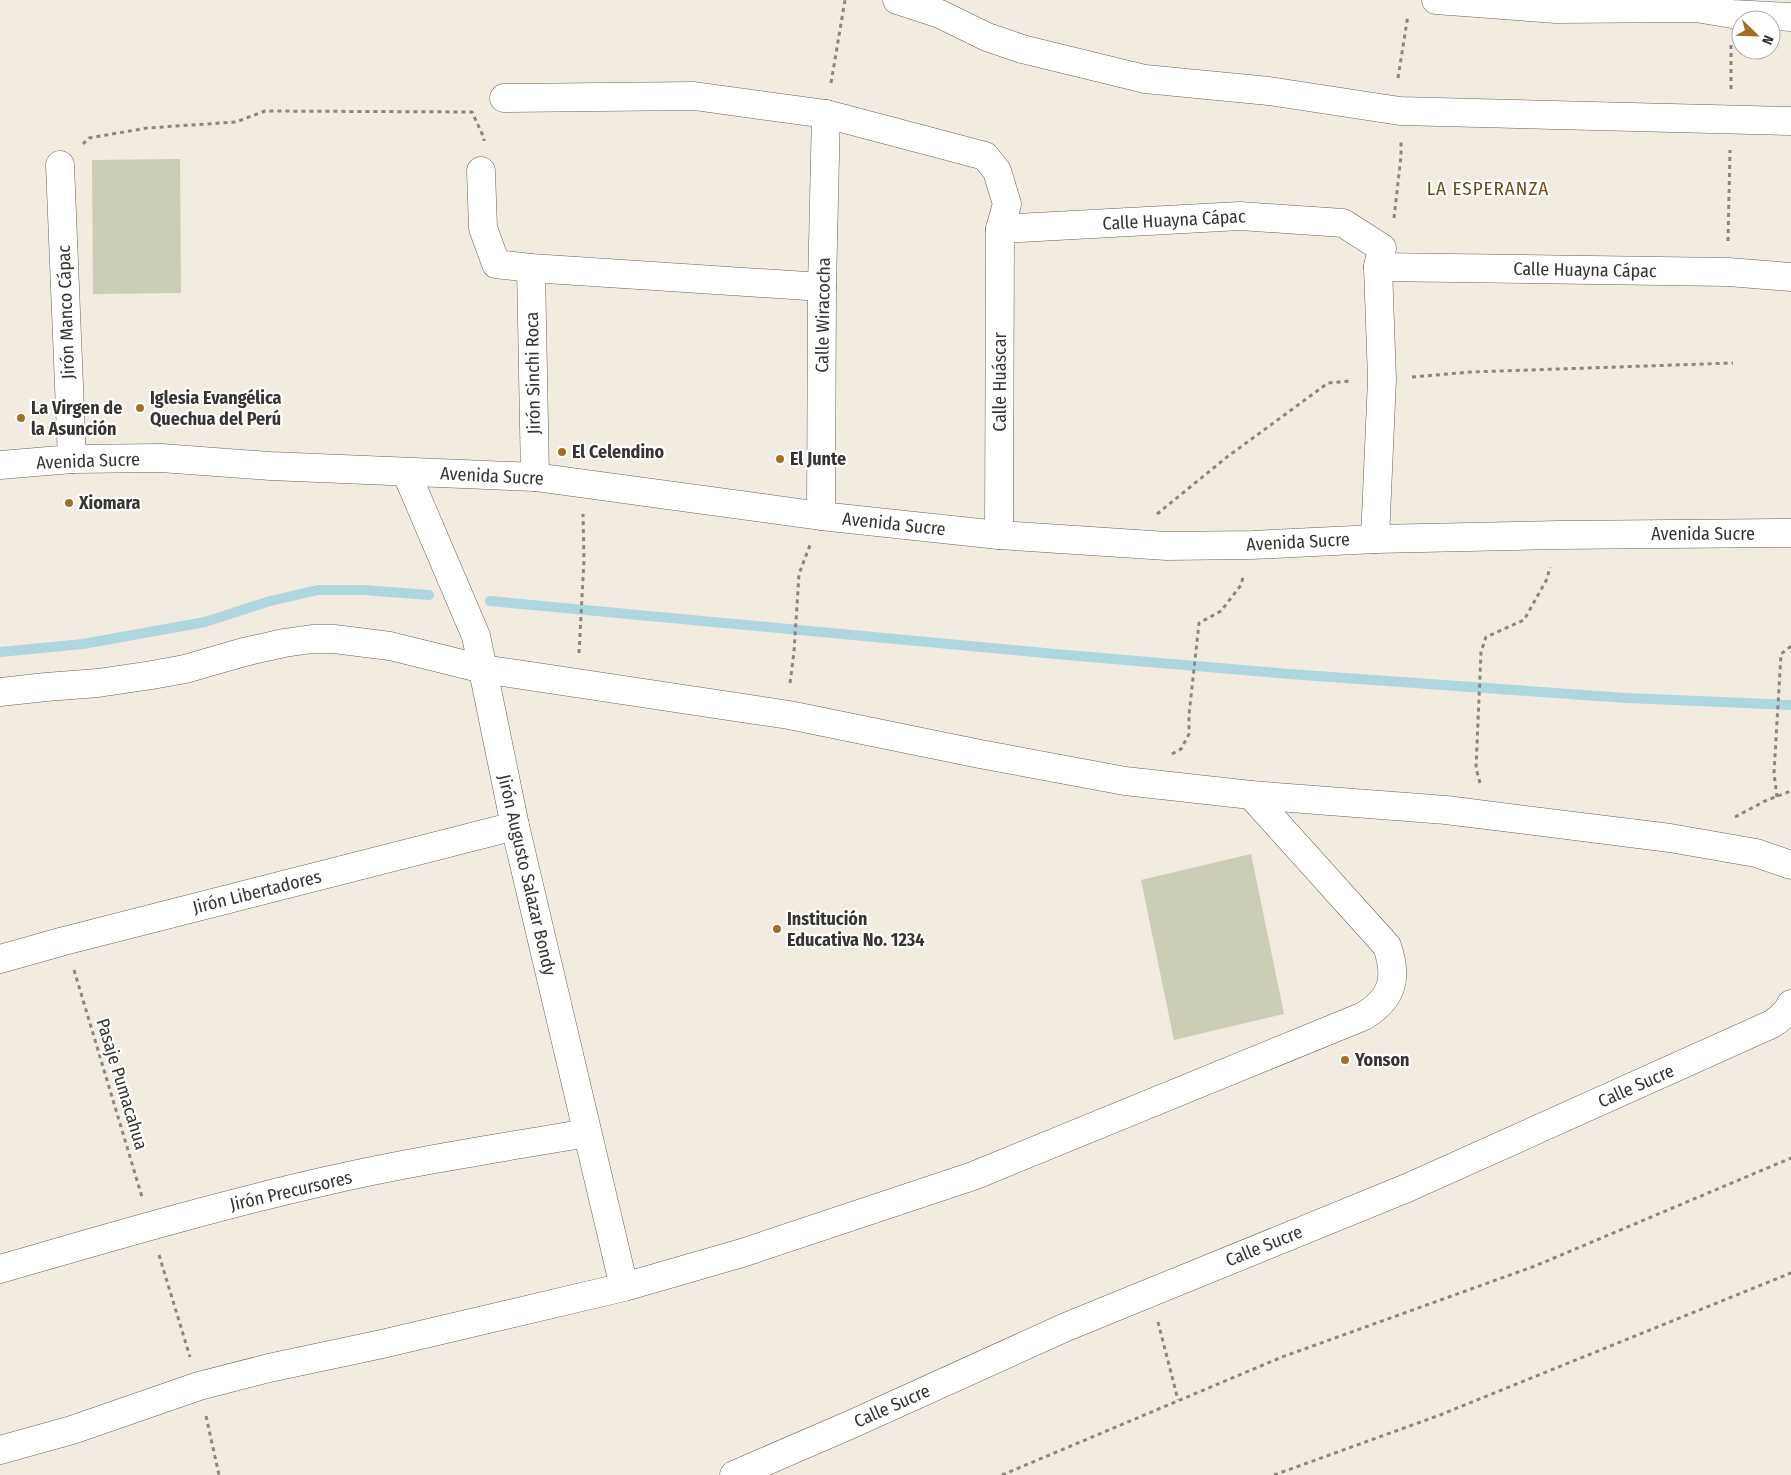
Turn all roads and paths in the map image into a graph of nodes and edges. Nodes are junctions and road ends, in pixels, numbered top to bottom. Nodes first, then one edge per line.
1 (845, 0) edge
2 (897, 0) edge
3 (1436, 0) edge
4 (1791, 17) edge
5 (504, 98) dead end
6 (826, 114) junction
7 (1791, 121) edge
8 (60, 165) joint
9 (480, 171) joint
10 (1000, 229) junction
11 (1378, 267) junction
12 (531, 268) junction
13 (1791, 277) edge
14 (822, 288) junction
15 (72, 459) junction
16 (0, 465) edge
17 (406, 472) junction
18 (535, 477) junction
19 (583, 484) junction
20 (821, 516) junction
21 (1791, 533) edge
22 (999, 535) junction
23 (1559, 535) junction
24 (1375, 539) junction
25 (1252, 545) junction
26 (799, 574) dead end
27 (1791, 646) edge
28 (579, 654) dead end
29 (483, 669) junction
30 (790, 684) dead end
31 (0, 692) edge
32 (1189, 715) dead end
33 (1476, 768) dead end
34 (1791, 791) edge
35 (1251, 795) junction
36 (1777, 797) junction
37 (1730, 819) dead end
38 (515, 826) junction
39 (1791, 865) edge
40 (0, 959) edge
41 (74, 971) dead end
42 (1790, 1008) edge
43 (587, 1133) junction
44 (1791, 1158) edge
45 (144, 1205) dead end
46 (0, 1269) edge
47 (1791, 1273) edge
48 (624, 1287) junction
49 (1151, 1293) junction
50 (1178, 1400) junction
51 (0, 1450) edge
52 (734, 1475) edge
53 (1002, 1475) edge
54 (1274, 1475) edge

1 - 6 path
2 - 7 street
3 - 4 street
5 - 6 street, Calle Huáscar
6 - 10 street, Calle Huáscar
6 - 14 street, Calle Wiracocha
8 - 9 path
8 - 15 street, Jirón Manco Cápac
9 - 12 street
10 - 11 street, Calle Huayna Cápac
10 - 22 street, Calle Huáscar
11 - 13 street, Calle Huayna Cápac
11 - 24 street, Calle Huayna Cápac
12 - 14 street
12 - 18 street, Jirón Sinchi Roca
14 - 20 street, Calle Wiracocha
15 - 16 street, Avenida Sucre
15 - 17 street, Avenida Sucre
17 - 18 street, Avenida Sucre
17 - 29 street, Jirón Augusto Salazar Bondy
18 - 19 street, Avenida Sucre
19 - 20 street, Avenida Sucre
19 - 28 path
20 - 22 street, Avenida Sucre
21 - 23 street, Avenida Sucre
22 - 25 street, Avenida Sucre
23 - 24 street, Avenida Sucre
23 - 33 path
24 - 25 street, Avenida Sucre
25 - 32 path
26 - 30 path
27 - 36 path
29 - 31 street
29 - 35 street
29 - 38 street, Jirón Augusto Salazar Bondy
34 - 36 path
35 - 39 street
35 - 48 street
36 - 37 path
38 - 40 street, Jirón Libertadores
38 - 43 street, Jirón Augusto Salazar Bondy
41 - 45 path, Pasaje Pumacahua
42 - 49 street, Calle Sucre
43 - 46 street, Jirón Precursores
43 - 48 street, Jirón Augusto Salazar Bondy
44 - 50 path
47 - 54 path
48 - 51 street
49 - 50 path
49 - 52 street, Calle Sucre
50 - 53 path

